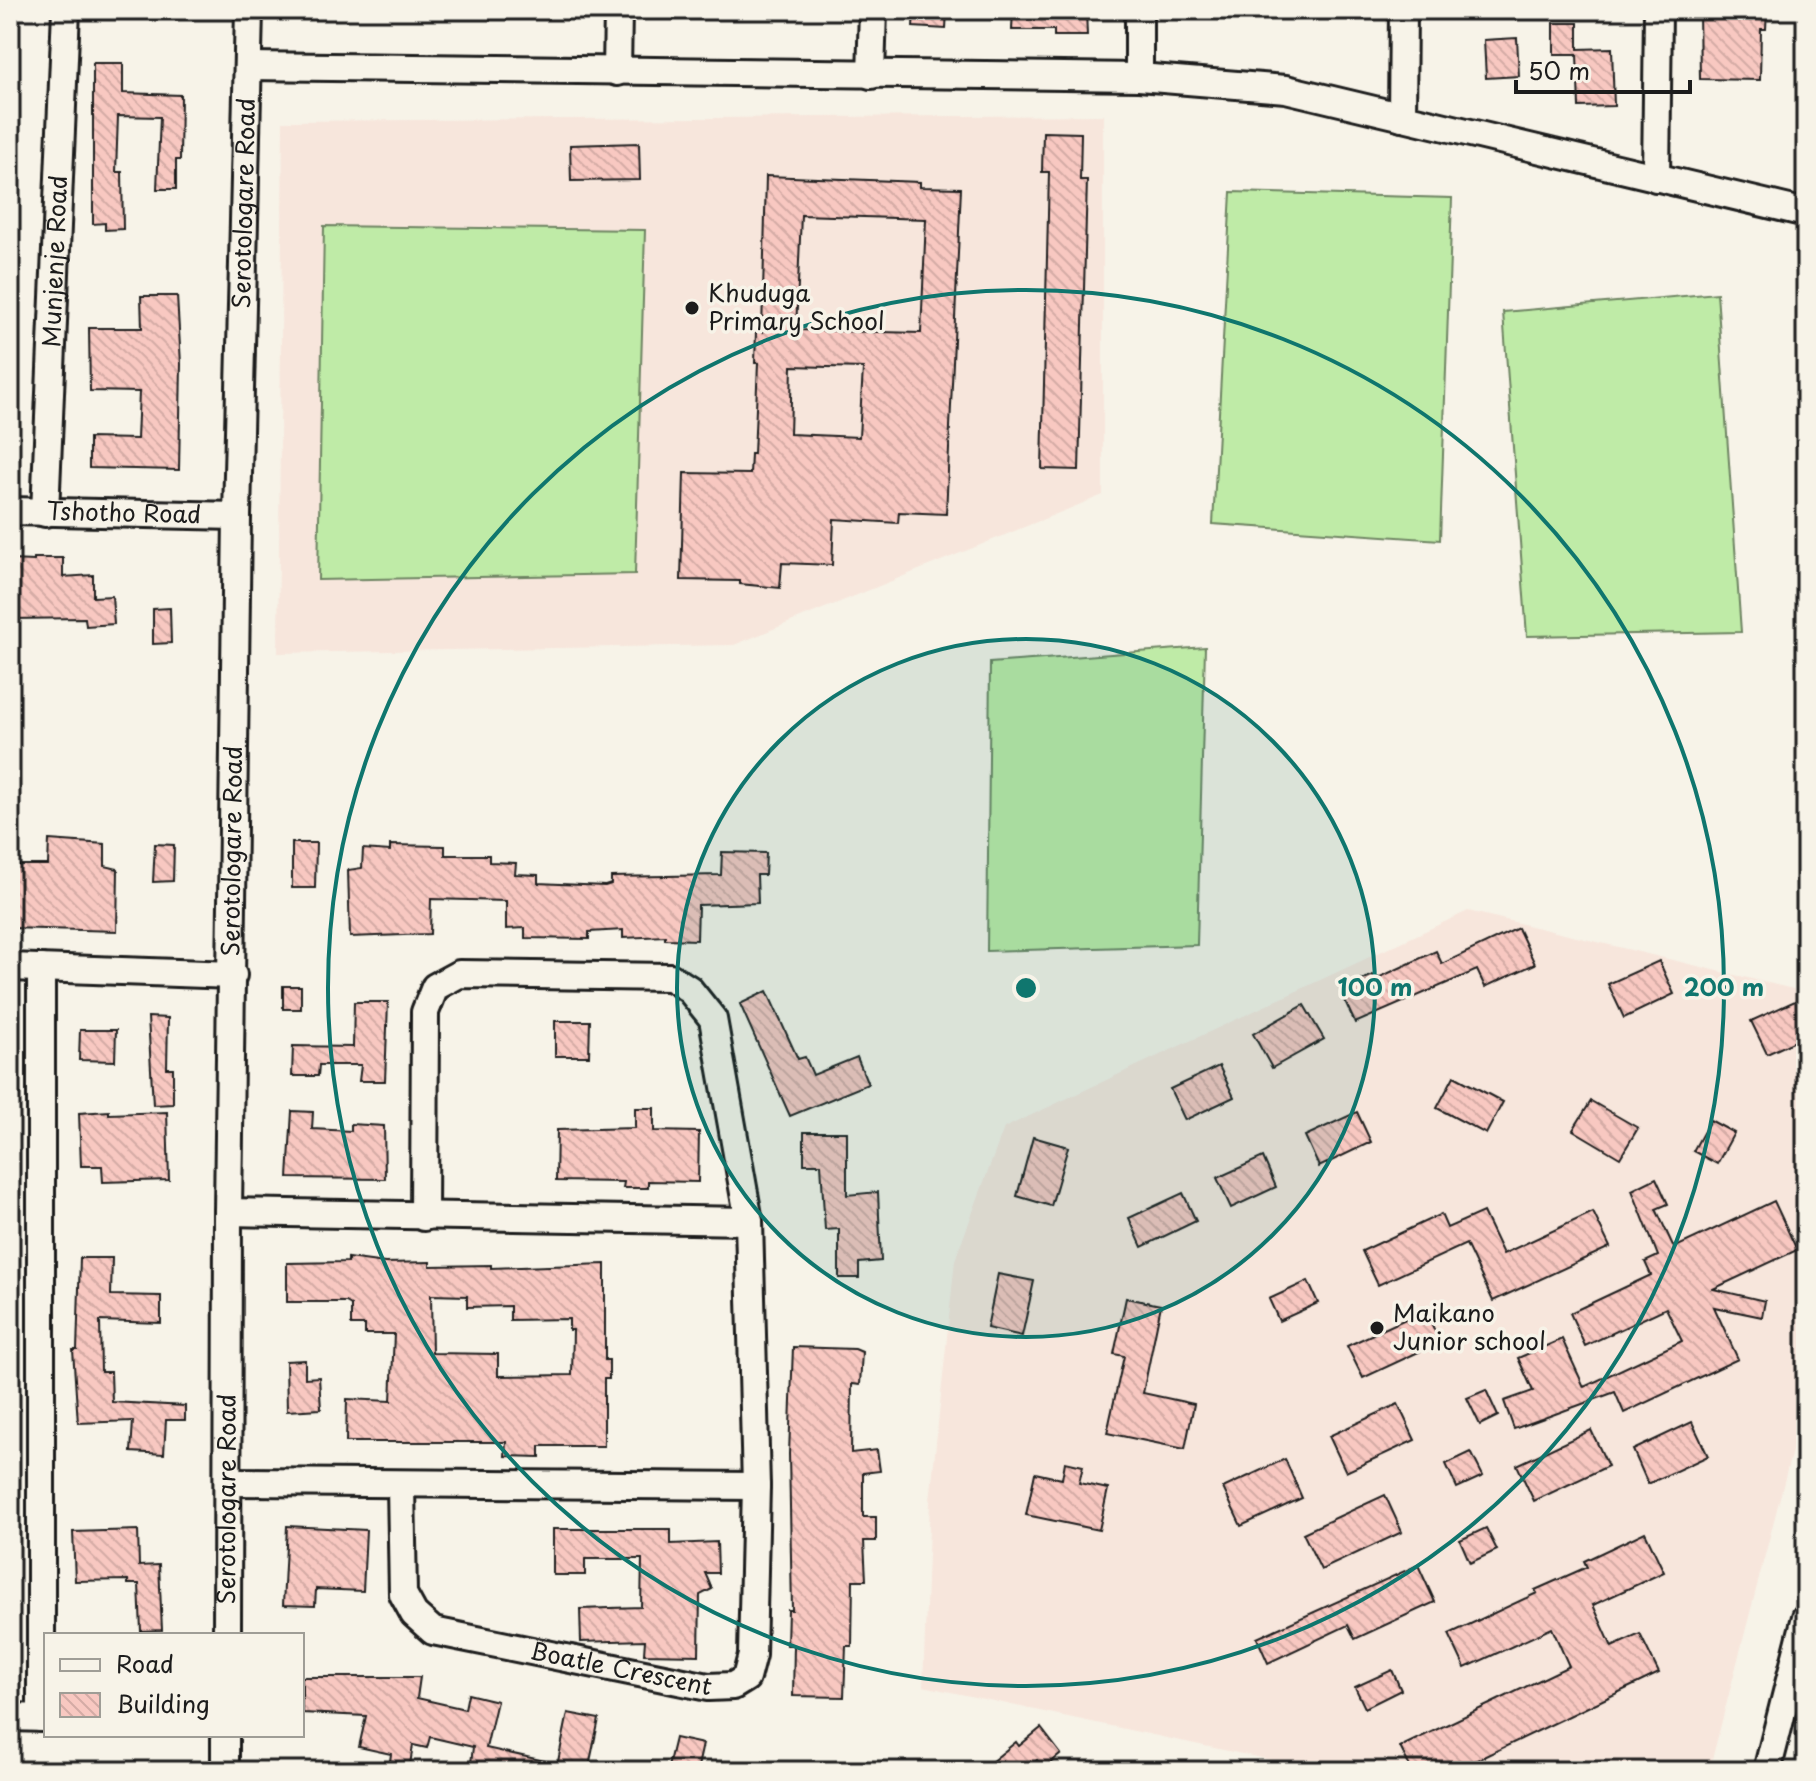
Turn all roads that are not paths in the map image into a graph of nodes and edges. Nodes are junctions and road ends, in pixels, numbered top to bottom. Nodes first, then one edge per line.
1 (66, 10) edge
2 (249, 10) edge
3 (618, 10) edge
4 (873, 10) edge
5 (1139, 10) edge
6 (1403, 10) edge
7 (1658, 10) edge
8 (248, 66) junction
9 (617, 72) junction
10 (871, 75) junction
11 (1139, 77) junction
12 (1402, 117) junction
13 (1656, 178) junction
14 (1806, 213) edge
15 (10, 511) edge
16 (45, 513) junction
17 (237, 516) junction
18 (10, 967) edge
19 (41, 968) junction
20 (233, 975) junction
21 (228, 1212) junction
22 (424, 1217) junction
23 (749, 1221) junction
24 (229, 1482) junction
25 (401, 1486) junction
26 (756, 1486) junction
27 (1806, 1617) edge
28 (227, 1633) edge
29 (10, 1717) edge
30 (43, 1718) edge
31 (225, 1737) edge
32 (225, 1771) edge
33 (1767, 1771) edge

1 - 16 street, Munjenje Road
2 - 8 street, Serotologare Road
3 - 9 street
4 - 10 street
5 - 11 street
6 - 12 street
7 - 13 street
8 - 9 street
8 - 17 street, Serotologare Road
9 - 10 street
10 - 11 street
11 - 12 street
12 - 13 street
13 - 14 street
15 - 16 street, Tshotho Road
16 - 17 street, Tshotho Road
17 - 20 street, Serotologare Road
18 - 19 street
19 - 20 street
19 - 30 street
20 - 21 street, Serotologare Road
21 - 22 street
21 - 24 street, Serotologare Road
22 - 23 street
22 - 23 street, Boatle Crescent
23 - 26 street, Boatle Crescent
24 - 25 street
24 - 28 street, Serotologare Road
25 - 26 street
25 - 26 street, Boatle Crescent
27 - 33 street
29 - 30 street
31 - 32 street

